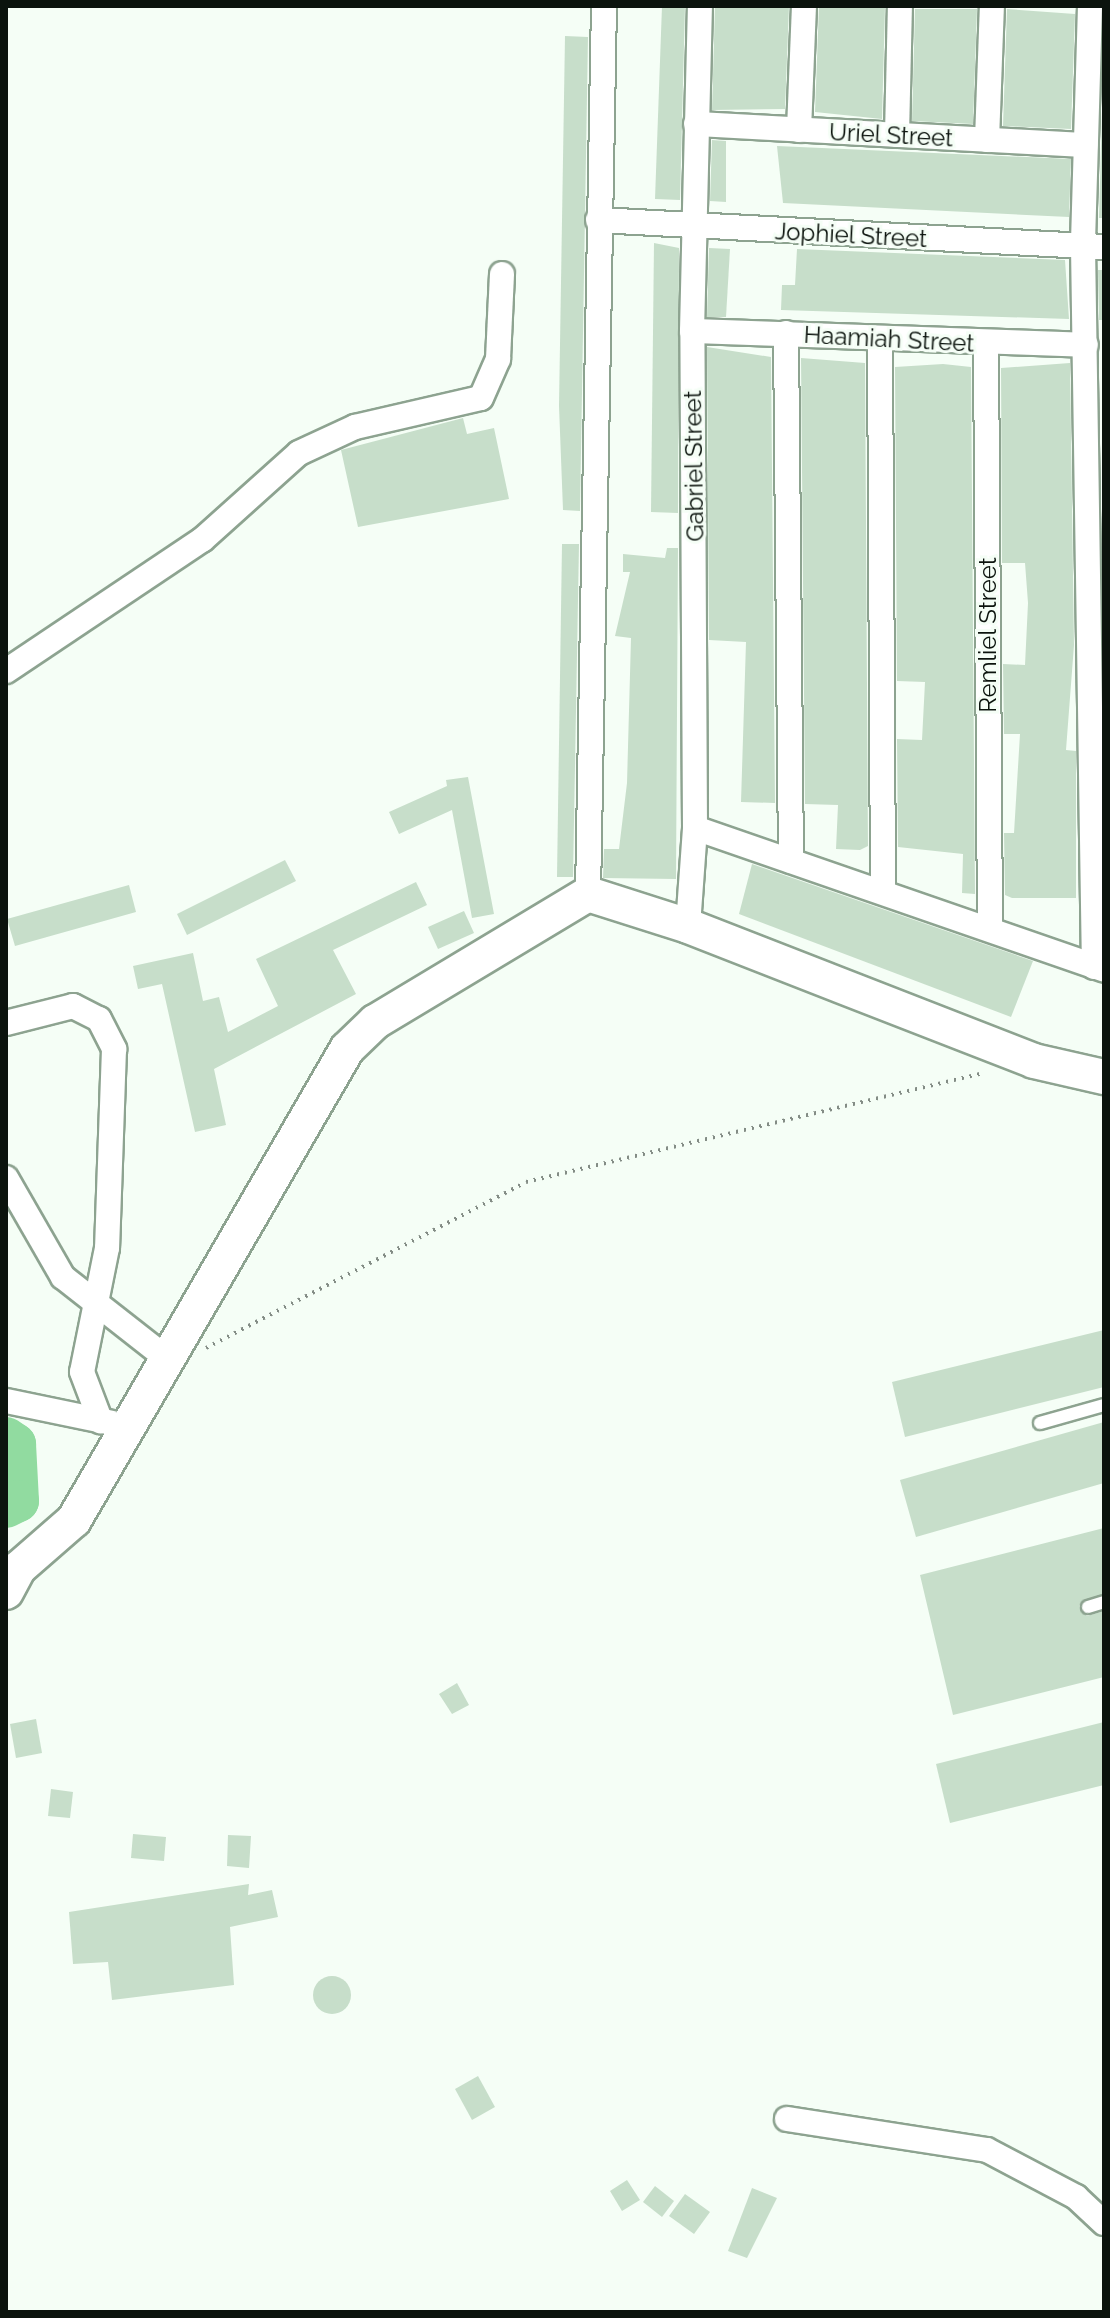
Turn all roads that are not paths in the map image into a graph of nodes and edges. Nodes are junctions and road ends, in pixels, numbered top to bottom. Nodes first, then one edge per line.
1 (604, 6) edge
2 (700, 6) edge
3 (804, 6) edge
4 (900, 6) edge
5 (992, 6) edge
6 (1090, 6) edge
7 (696, 124) junction
8 (799, 130) junction
9 (897, 135) junction
10 (987, 140) junction
11 (1085, 145) junction
12 (598, 220) junction
13 (694, 228) junction
14 (1093, 247) edge
15 (502, 274) dead end
16 (692, 331) junction
17 (786, 333) junction
18 (880, 339) junction
19 (986, 344) junction
20 (1086, 345) junction
21 (6, 671) edge
22 (695, 828) junction
23 (791, 861) junction
24 (883, 890) junction
25 (588, 894) junction
26 (688, 926) junction
27 (990, 927) junction
28 (1099, 968) edge
29 (6, 1023) edge
30 (1104, 1077) edge
31 (6, 1178) edge
32 (95, 1307) junction
33 (169, 1360) junction
34 (6, 1401) edge
35 (1104, 1405) edge
36 (1040, 1423) dead end
37 (116, 1424) junction
38 (6, 1592) edge
39 (1104, 1602) edge
40 (1088, 1607) dead end
41 (787, 2119) dead end
42 (1104, 2223) edge

1 - 12 street
2 - 7 street, Gabriel Street
3 - 8 street
4 - 9 street
5 - 10 street
6 - 11 street
7 - 8 street, Uriel Street
7 - 13 street, Gabriel Street
8 - 9 street, Uriel Street
9 - 10 street, Uriel Street
10 - 11 street, Uriel Street
11 - 14 street
12 - 13 street, Jophiel Street
12 - 25 street
13 - 14 street, Jophiel Street
13 - 16 street, Gabriel Street
14 - 20 street
15 - 21 street
16 - 17 street, Haamiah Street
16 - 22 street, Gabriel Street
17 - 18 street, Haamiah Street
17 - 23 street
18 - 19 street, Haamiah Street
18 - 24 street
19 - 20 street, Haamiah Street
19 - 27 street, Remliel Street
20 - 28 street
22 - 23 street
22 - 26 street, Gabriel Street
23 - 24 street
24 - 27 street
25 - 26 street
25 - 33 street
26 - 30 street
27 - 28 street
29 - 32 street
31 - 32 street
32 - 33 street
32 - 37 street
33 - 37 street
34 - 37 street
35 - 36 lane
37 - 38 street
39 - 40 lane
41 - 42 street

